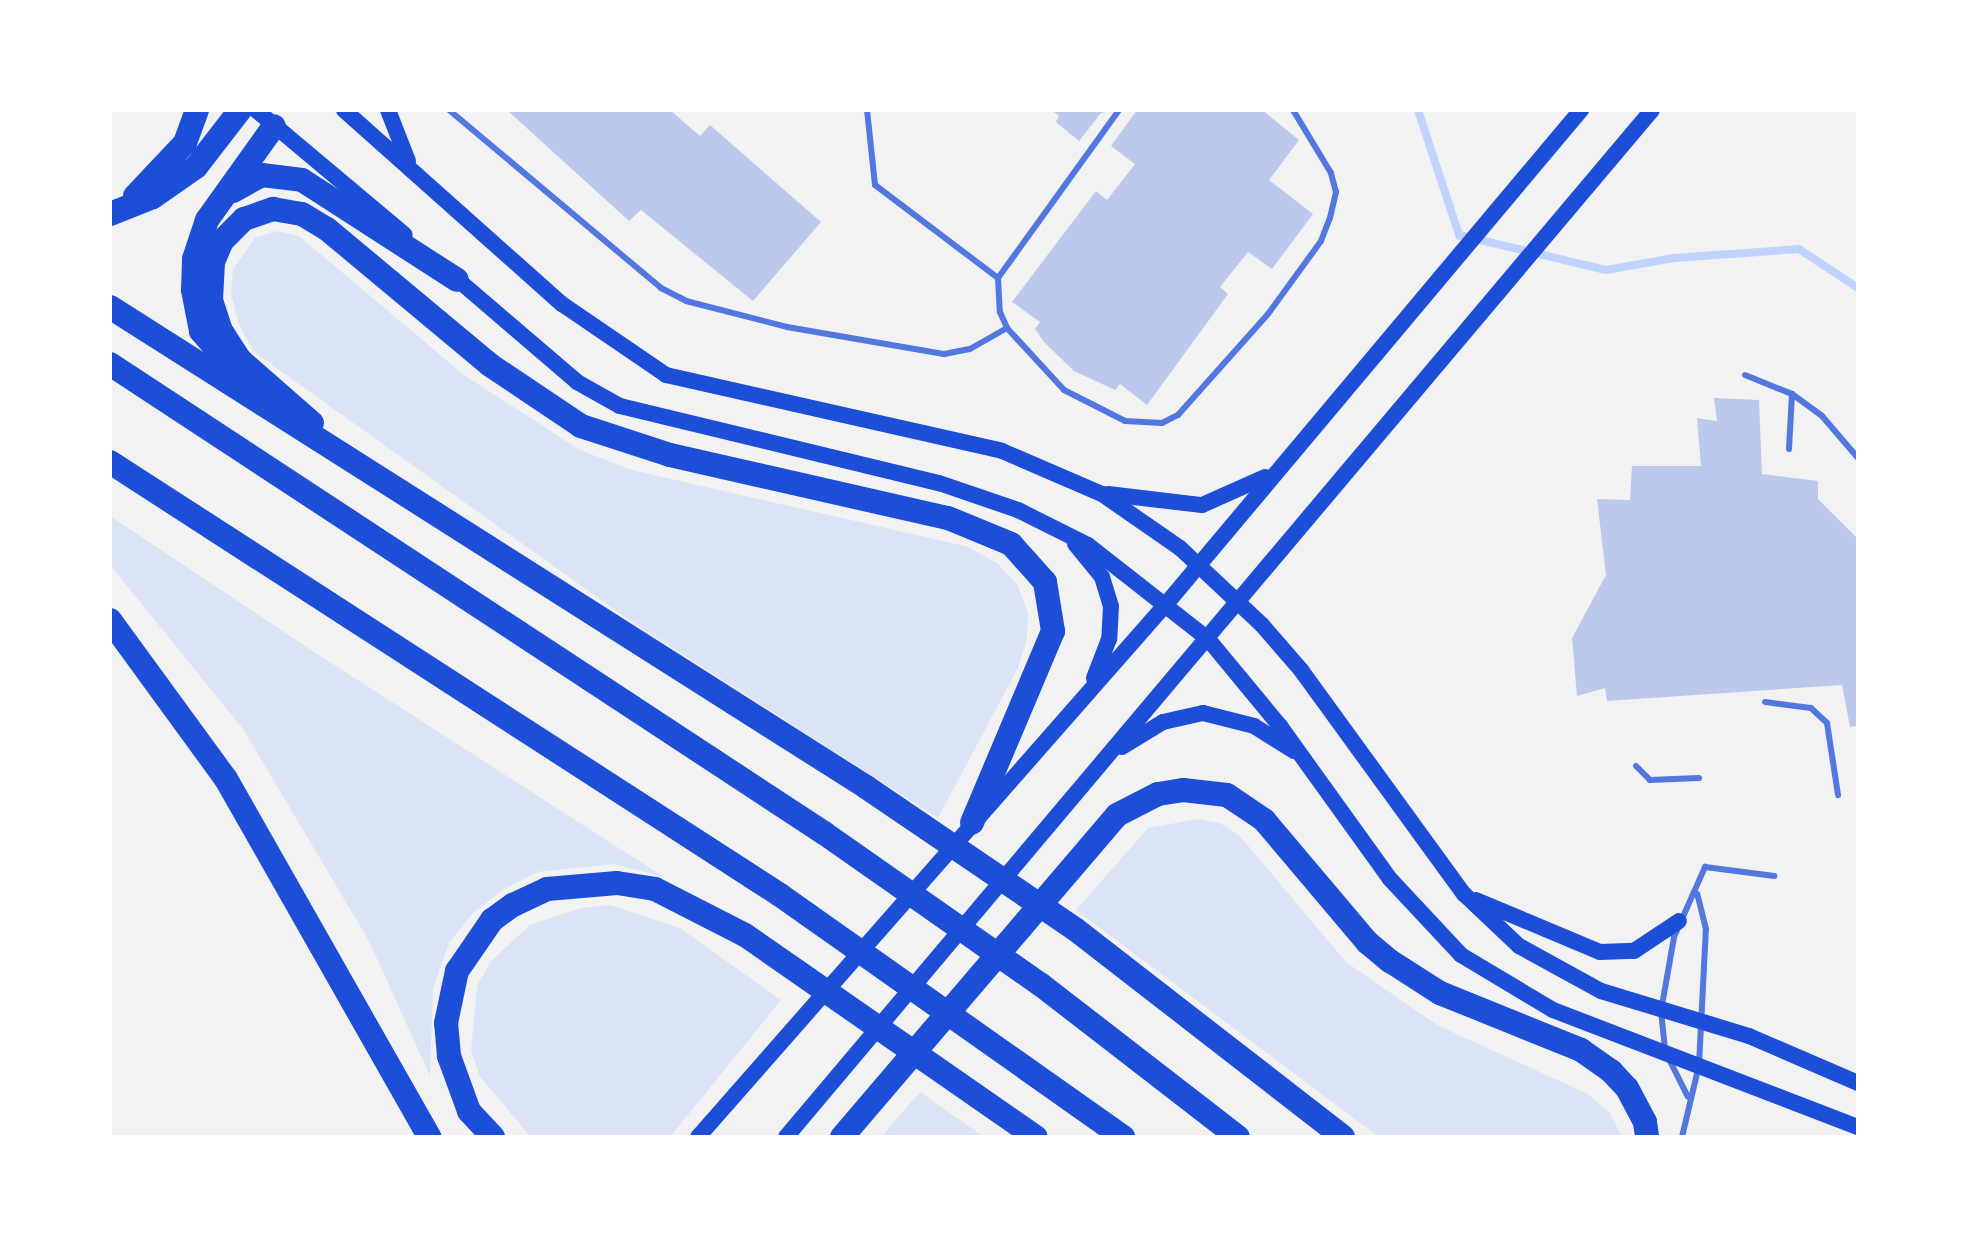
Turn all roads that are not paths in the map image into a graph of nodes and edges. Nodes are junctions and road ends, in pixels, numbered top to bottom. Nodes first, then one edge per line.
1 (197, 110) edge
2 (240, 110) edge
3 (344, 110) edge
4 (388, 110) edge
5 (449, 110) edge
6 (867, 110) edge
7 (1119, 110) edge
8 (1293, 110) edge
9 (1581, 110) edge
10 (1652, 110) edge
11 (265, 118) edge
12 (412, 169) junction
13 (214, 210) junction
14 (114, 213) edge
15 (998, 278) junction
16 (457, 280) junction
17 (110, 307) edge
18 (1007, 328) junction
19 (110, 364) edge
20 (1745, 375) dead end
21 (1792, 394) junction
22 (319, 429) junction
23 (1789, 449) dead end
24 (1858, 458) edge
25 (110, 462) edge
26 (366, 470) junction
27 (1276, 470) junction
28 (1102, 494) junction
29 (1063, 532) junction
30 (1199, 565) junction
31 (1167, 603) junction
32 (1239, 603) junction
33 (110, 620) edge
34 (1208, 639) junction
35 (1089, 691) junction
36 (1765, 702) dead end
37 (1303, 756) junction
38 (1104, 759) junction
39 (1636, 766) dead end
40 (1699, 778) dead end
41 (1838, 795) dead end
42 (972, 823) junction
43 (1774, 876) dead end
44 (1464, 894) junction
45 (1697, 894) junction
46 (1679, 921) junction
47 (1661, 1011) junction
48 (1698, 1023) junction
49 (1666, 1053) junction
50 (381, 1056) junction
51 (1699, 1065) junction
52 (1858, 1083) edge
53 (1688, 1097) junction
54 (1858, 1127) edge
55 (412, 1137) edge
56 (429, 1137) edge
57 (493, 1137) edge
58 (698, 1137) edge
59 (786, 1137) edge
60 (842, 1137) edge
61 (1036, 1137) edge
62 (1123, 1137) edge
63 (1238, 1137) edge
64 (1343, 1137) edge
65 (1647, 1137) edge
66 (1682, 1137) edge

1 - 14 highway
2 - 14 highway
3 - 12 main road
4 - 12 main road
5 - 18 lane
6 - 15 lane
7 - 15 lane
8 - 18 lane
9 - 27 main road
10 - 32 main road
11 - 13 highway
11 - 16 main road
12 - 28 main road
13 - 16 highway
13 - 22 highway
15 - 18 lane
16 - 29 main road
17 - 26 highway
19 - 63 highway
20 - 21 lane
21 - 23 lane
21 - 24 lane
22 - 26 highway
22 - 42 highway
25 - 62 highway
26 - 64 highway
27 - 28 main road
27 - 30 main road
28 - 30 main road
29 - 31 main road
29 - 35 main road
30 - 31 main road
30 - 32 main road
31 - 34 main road
31 - 35 main road
32 - 34 main road
32 - 44 main road
33 - 50 highway
34 - 37 main road
34 - 38 main road
35 - 42 main road
36 - 41 lane
37 - 38 main road
37 - 49 main road
38 - 59 main road
39 - 40 lane
42 - 58 main road
43 - 45 lane
44 - 46 main road
44 - 47 main road
45 - 46 lane
45 - 48 lane
46 - 47 lane
47 - 48 main road
47 - 49 lane
48 - 51 lane
48 - 52 main road
49 - 51 main road
49 - 53 lane
50 - 55 highway
50 - 56 highway
51 - 53 lane
51 - 54 main road
53 - 66 lane
57 - 61 highway
60 - 65 highway

